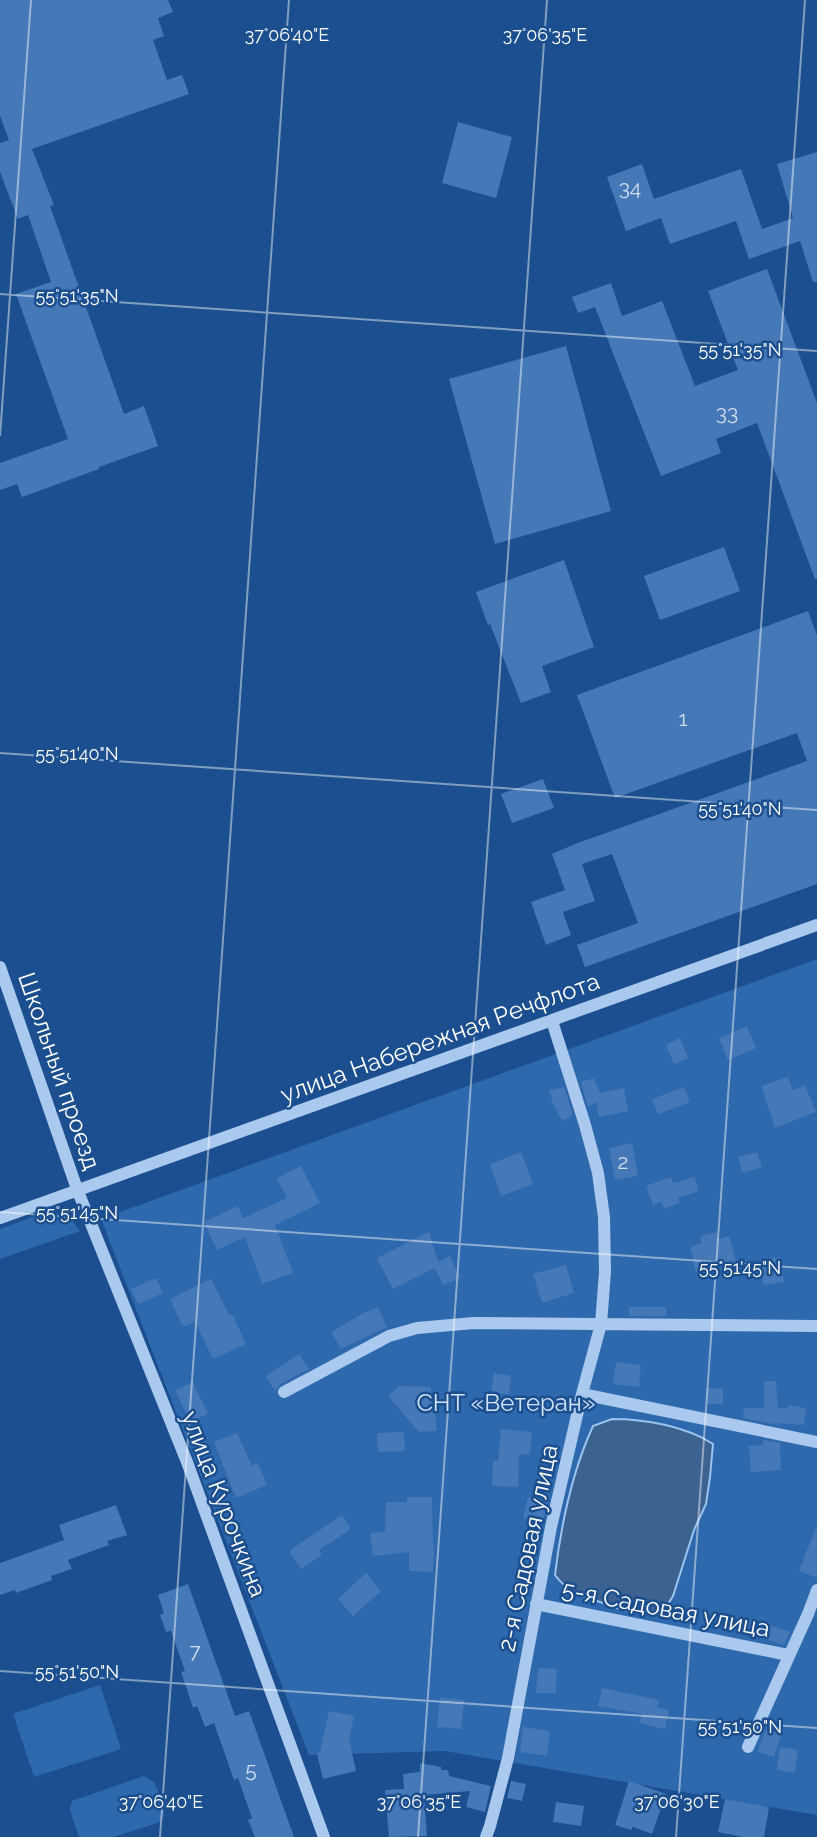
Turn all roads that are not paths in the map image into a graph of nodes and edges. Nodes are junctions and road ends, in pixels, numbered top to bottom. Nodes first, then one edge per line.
1 (817, 925) edge
2 (0, 967) edge
3 (551, 1021) junction
4 (77, 1189) junction
5 (0, 1218) edge
6 (601, 1324) junction
7 (817, 1326) edge
8 (284, 1392) dead end
9 (582, 1394) junction
10 (817, 1442) edge
11 (817, 1590) edge
12 (536, 1604) junction
13 (788, 1655) junction
14 (748, 1747) dead end
15 (324, 1837) edge
16 (486, 1837) edge

1 - 3 street, улица Набережная Речфлота
2 - 4 street, Школьный проезд
3 - 4 street, улица Набережная Речфлота
3 - 6 street, 2-я Садовая улица
4 - 5 street, улица Набережная Речфлота
4 - 15 street, улица Курочкина
6 - 7 street
6 - 8 street
6 - 9 street, 2-я Садовая улица
9 - 10 street
9 - 12 street, 2-я Садовая улица
11 - 13 street
12 - 13 street, 5-я Садовая улица
12 - 16 street, 2-я Садовая улица
13 - 14 street

